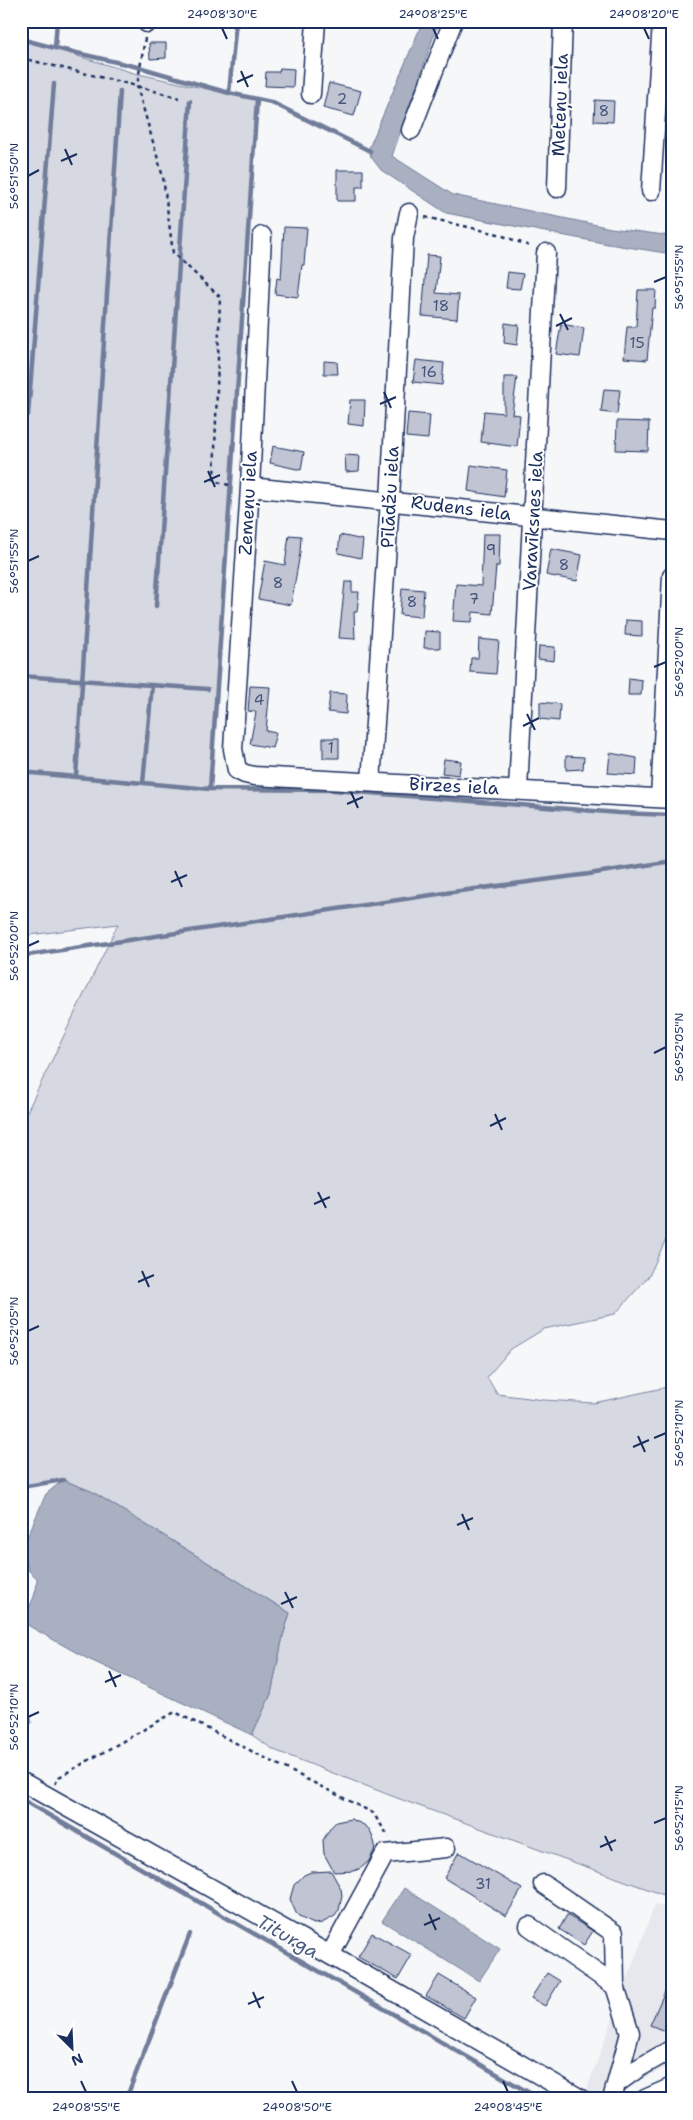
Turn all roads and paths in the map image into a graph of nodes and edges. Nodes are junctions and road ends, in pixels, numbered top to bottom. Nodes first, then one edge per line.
1 (316, 21) edge
2 (453, 21) edge
3 (563, 21) edge
4 (662, 21) edge
5 (147, 22) edge
6 (21, 58) edge
7 (137, 86) junction
8 (311, 94) dead end
9 (179, 98) dead end
10 (411, 130) dead end
11 (557, 188) dead end
12 (651, 191) dead end
13 (409, 213) joint
14 (262, 236) dead end
15 (546, 253) joint
16 (250, 487) junction
17 (390, 500) junction
18 (533, 516) junction
19 (672, 531) edge
20 (672, 576) edge
21 (237, 770) joint
22 (372, 782) junction
23 (518, 790) junction
24 (666, 799) edge
25 (24, 1783) dead end
26 (49, 1796) junction
27 (446, 1848) dead end
28 (399, 1853) junction
29 (542, 1884) dead end
30 (529, 1926) dead end
31 (330, 1954) junction
32 (614, 1986) junction
33 (672, 2049) edge
34 (672, 2087) edge
35 (614, 2092) edge
36 (581, 2099) edge
37 (645, 2099) edge

1 - 8 street
2 - 10 street
3 - 11 street, Meteņu iela
4 - 12 street
5 - 7 path
6 - 7 path
7 - 9 path
7 - 16 path
13 - 15 path
13 - 17 street, Pīlādžu iela
14 - 16 street, Zemeņu iela
15 - 18 street, Varavīksnes iela
16 - 17 street, Rudens iela
16 - 21 street, Zemeņu iela
17 - 18 street, Rudens iela
17 - 22 street, Pīlādžu iela
18 - 19 street, Rudens iela
18 - 23 street, Varavīksnes iela
20 - 24 street
21 - 22 street, Birzes iela
22 - 23 street, Birzes iela
23 - 24 street, Birzes iela
25 - 26 street
26 - 28 path
26 - 31 street
27 - 28 street
28 - 31 street
29 - 32 street
30 - 32 street
31 - 36 street
32 - 35 street
33 - 35 street
34 - 37 street

